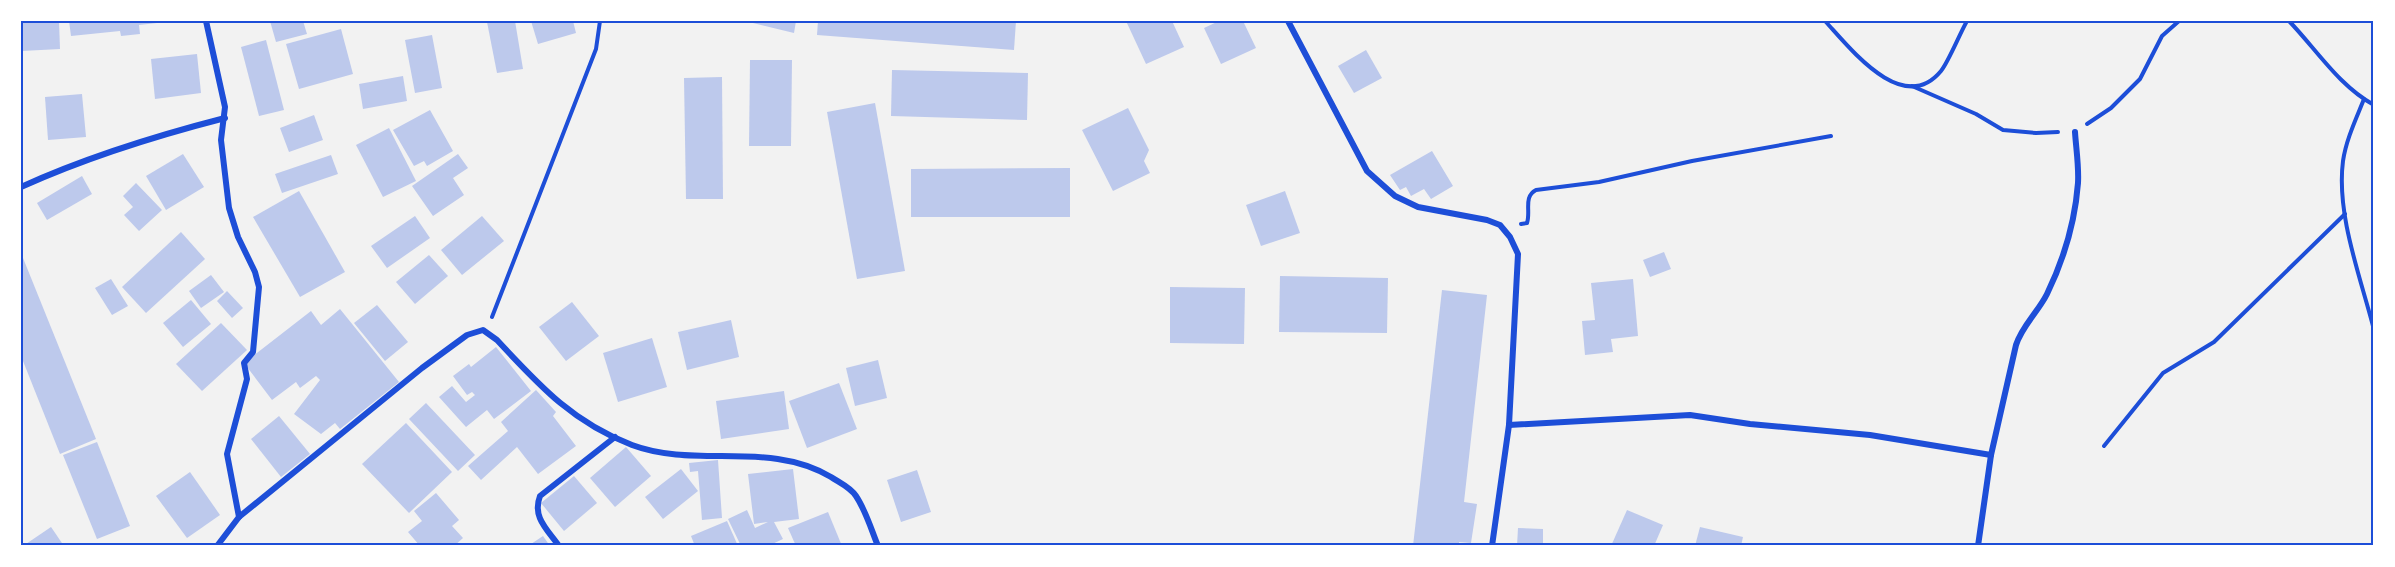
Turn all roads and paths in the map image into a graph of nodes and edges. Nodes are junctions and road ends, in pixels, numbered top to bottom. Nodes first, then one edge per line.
1 (206, 21) edge
2 (600, 21) edge
3 (1288, 21) edge
4 (1825, 21) edge
5 (1967, 21) edge
6 (2179, 21) edge
7 (2289, 21) edge
8 (1912, 86) junction
9 (2364, 99) junction
10 (2374, 105) edge
11 (225, 118) junction
12 (2075, 132) junction
13 (1831, 136) dead end
14 (21, 187) edge
15 (2345, 214) junction
16 (1500, 225) junction
17 (2374, 330) edge
18 (486, 331) junction
19 (1509, 425) junction
20 (615, 437) junction
21 (2104, 446) dead end
22 (1991, 455) junction
23 (239, 517) junction
24 (217, 546) edge
25 (559, 546) edge
26 (878, 546) edge
27 (1492, 546) edge
28 (1978, 546) edge

1 - 11 street
2 - 18 path
3 - 16 street
4 - 8 path
5 - 8 path
6 - 12 path
7 - 9 path
8 - 12 path
9 - 10 path
9 - 15 path
11 - 14 street
11 - 23 street
12 - 22 street
13 - 16 path
15 - 17 path
15 - 21 path
16 - 19 street
18 - 20 street
18 - 23 street
19 - 22 street
19 - 27 street
20 - 25 street
20 - 26 street
22 - 28 street
23 - 24 street

